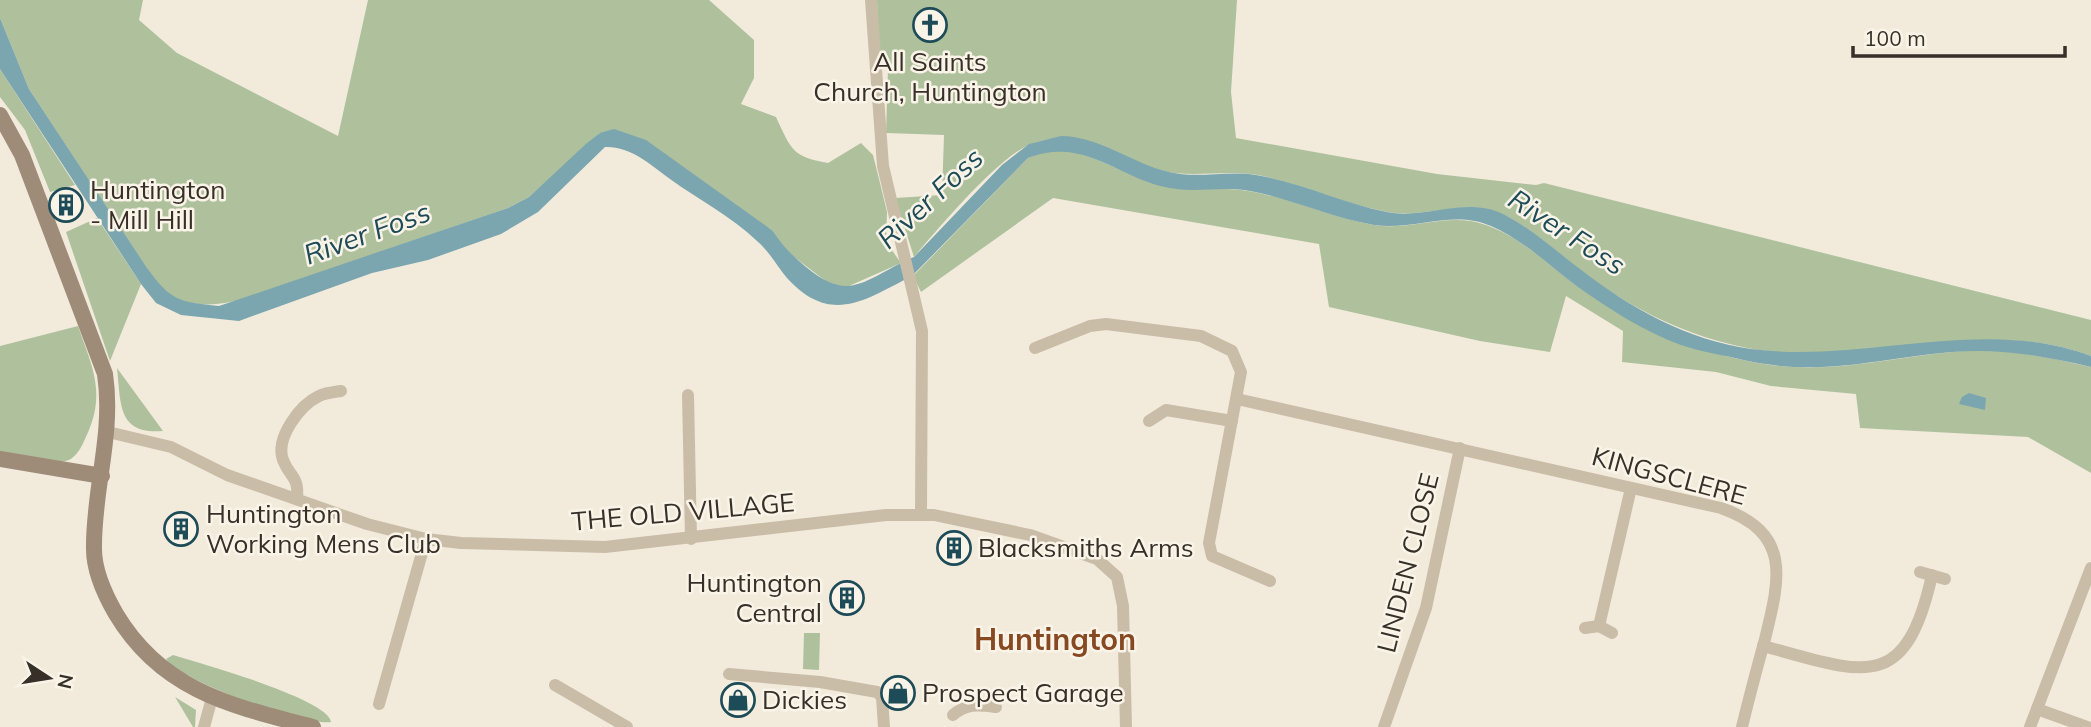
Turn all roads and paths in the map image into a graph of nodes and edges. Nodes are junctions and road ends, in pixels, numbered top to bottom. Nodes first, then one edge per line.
1 (871, 0) edge
2 (0, 115) edge
3 (1035, 348) dead end
4 (341, 391) dead end
5 (688, 395) dead end
6 (1237, 399) junction
7 (1149, 421) dead end
8 (1232, 421) junction
9 (108, 432) junction
10 (1460, 448) junction
11 (0, 459) edge
12 (1525, 464) joint
13 (102, 476) junction
14 (1631, 488) junction
15 (297, 499) junction
16 (921, 514) junction
17 (426, 539) junction
18 (691, 539) junction
19 (2091, 568) edge
20 (1932, 575) dead end
21 (1270, 582) dead end
22 (1600, 626) junction
23 (1585, 628) dead end
24 (1612, 633) dead end
25 (1763, 646) junction
26 (729, 674) dead end
27 (555, 685) dead end
28 (212, 698) junction
29 (379, 704) dead end
30 (996, 707) dead end
31 (2037, 709) junction
32 (953, 715) dead end
33 (204, 727) edge
34 (313, 727) edge
35 (627, 727) edge
36 (884, 727) edge
37 (1126, 727) edge
38 (1384, 727) edge
39 (1742, 727) edge
40 (2030, 727) edge
41 (2087, 727) edge

1 - 16 street
2 - 9 street
3 - 6 street
4 - 15 street
5 - 18 street
6 - 8 street
6 - 10 street, LINDEN CLOSE
7 - 8 street
8 - 21 street
9 - 13 street
9 - 15 street, THE OLD VILLAGE
10 - 12 street, LINDEN CLOSE
10 - 38 street, LINDEN CLOSE
11 - 13 street
12 - 14 street, KINGSCLERE
13 - 28 street
14 - 22 street
14 - 25 street, KINGSCLERE
15 - 17 street, THE OLD VILLAGE
16 - 18 street, THE OLD VILLAGE
16 - 37 street, THE OLD VILLAGE
17 - 18 street, THE OLD VILLAGE
17 - 29 street
19 - 31 street
20 - 25 street
22 - 23 street
22 - 24 street
25 - 39 street, KINGSCLERE
26 - 36 street
27 - 35 street
28 - 33 street
28 - 34 street
30 - 32 street
31 - 40 street
31 - 41 street

